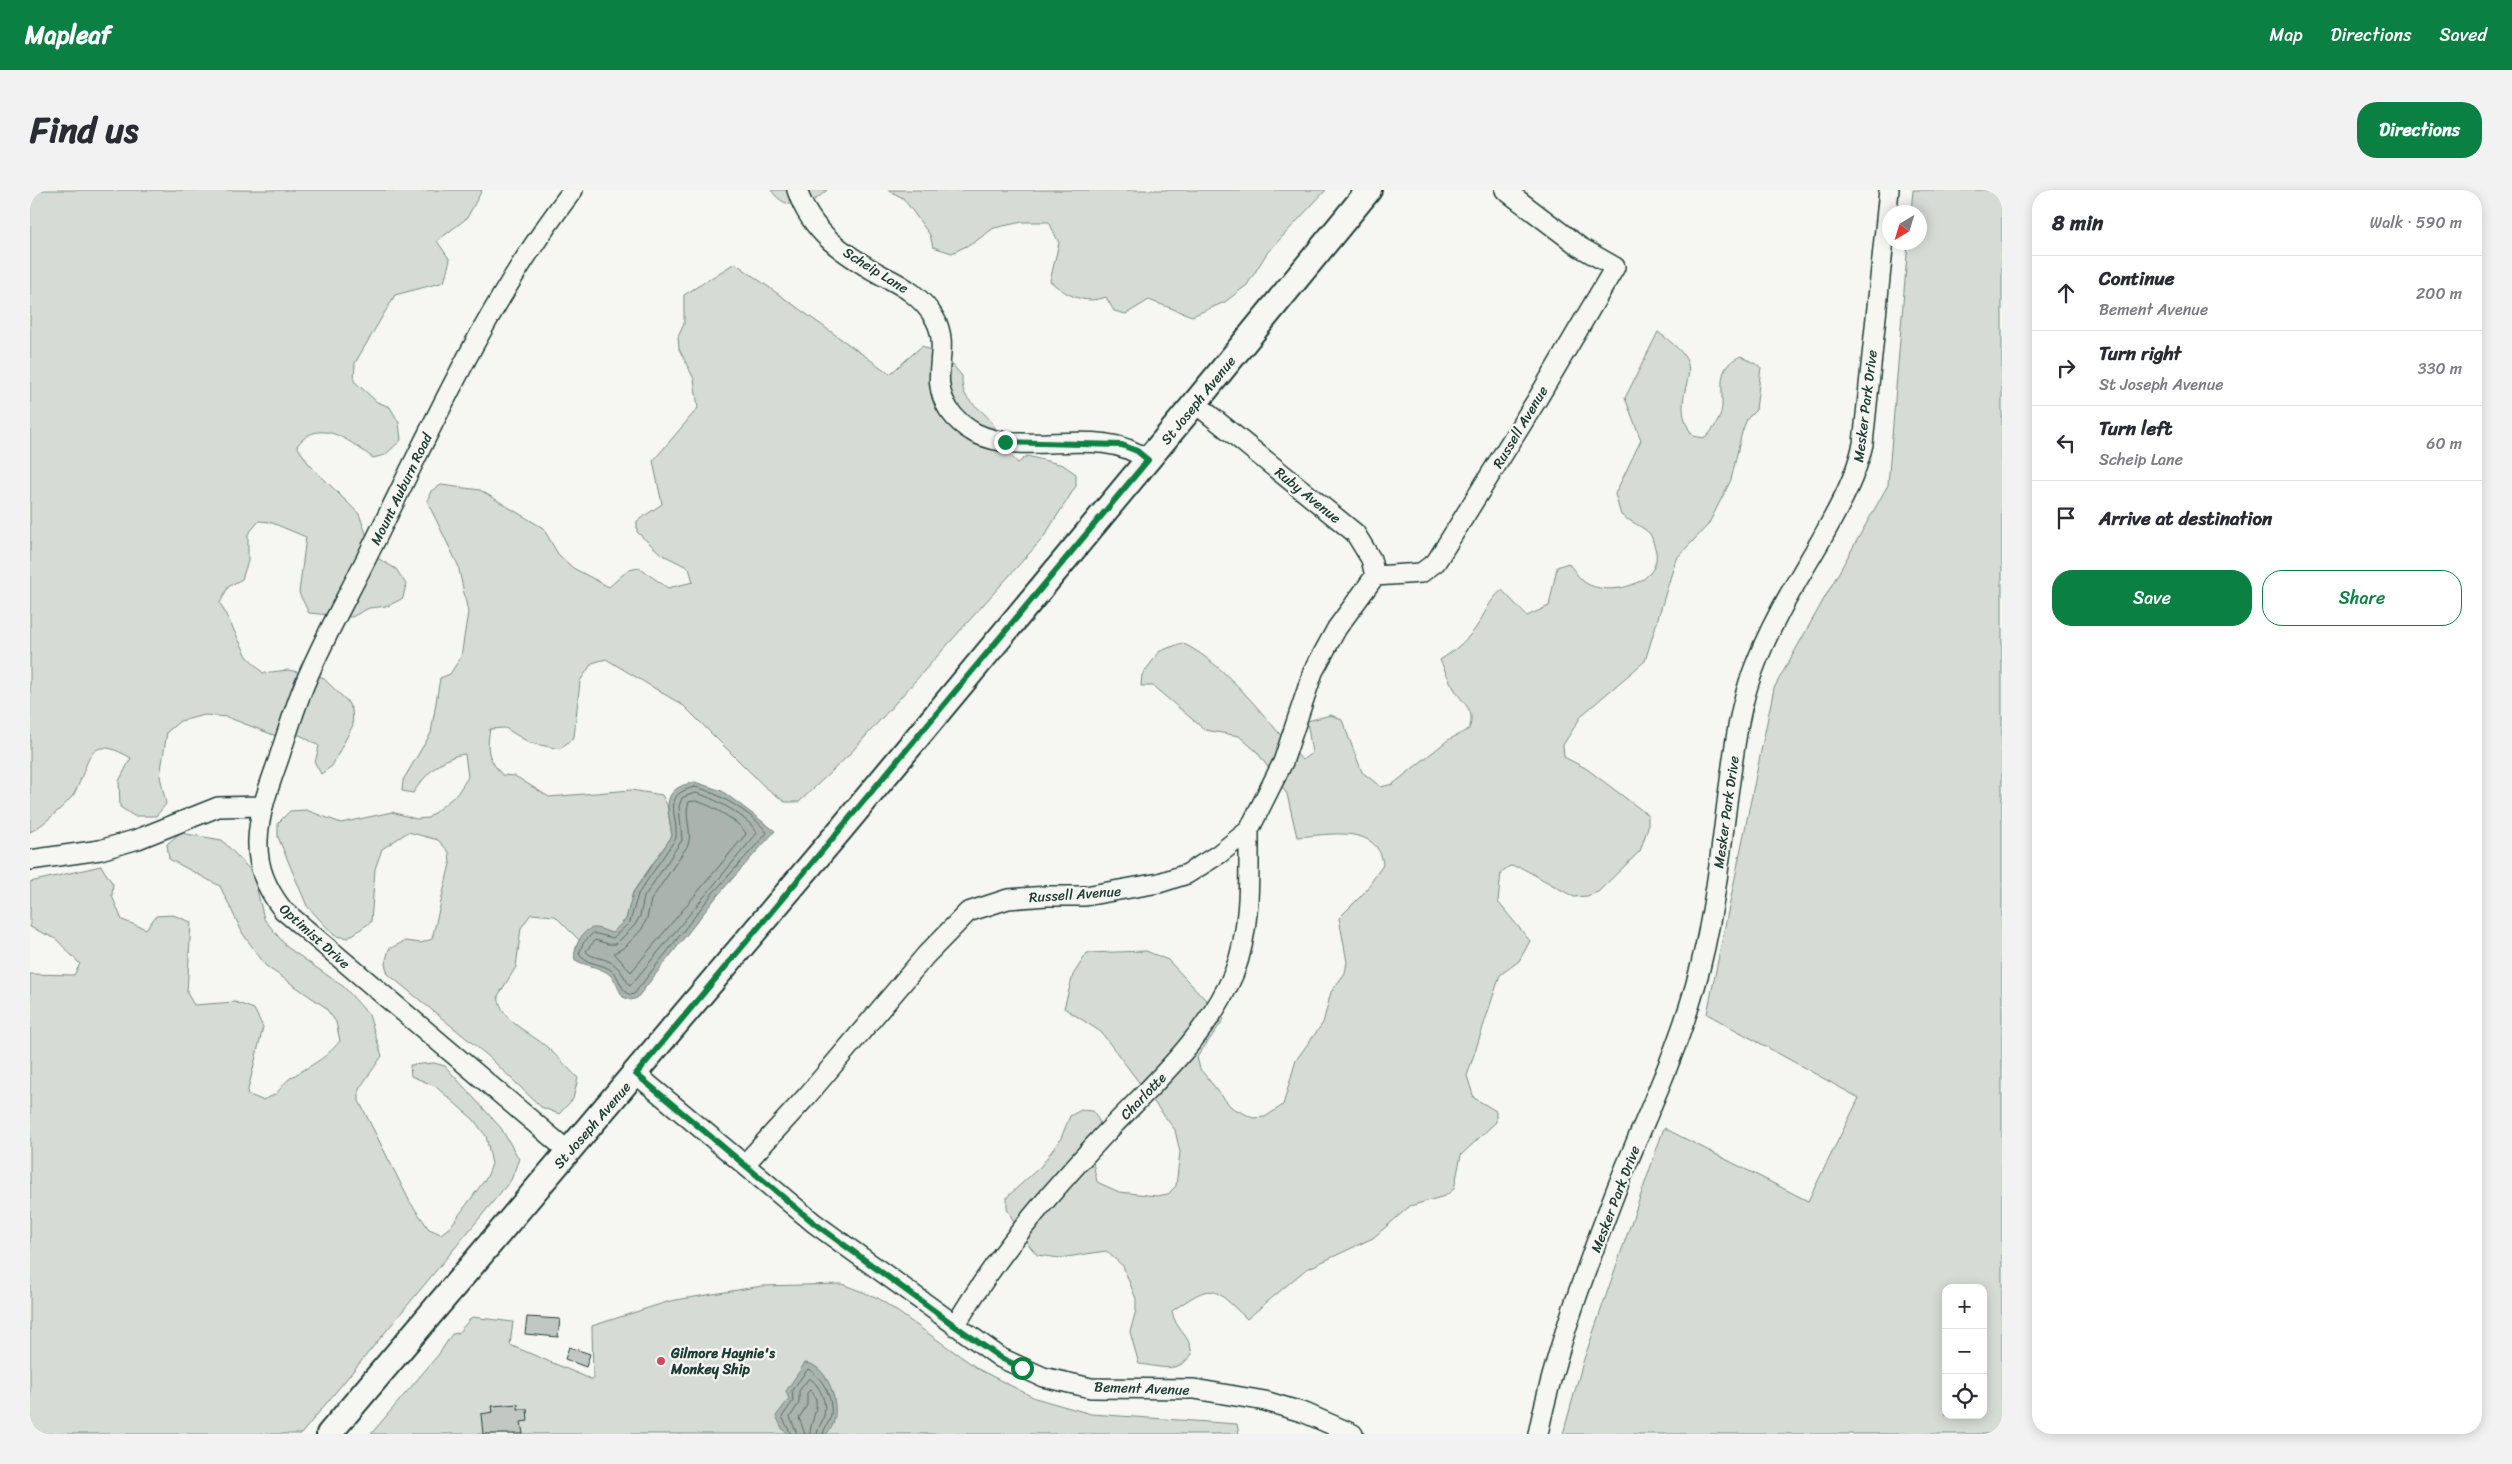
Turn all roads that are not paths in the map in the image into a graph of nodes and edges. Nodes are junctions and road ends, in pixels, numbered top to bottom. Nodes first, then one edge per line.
1 (573, 190) edge
2 (797, 190) edge
3 (1368, 190) edge
4 (1505, 190) edge
5 (1889, 190) edge
6 (1195, 404) junction
7 (1148, 460) junction
8 (1375, 576) junction
9 (263, 806) junction
10 (1249, 830) junction
11 (30, 860) edge
12 (636, 1074) junction
13 (569, 1152) junction
14 (745, 1164) junction
15 (955, 1326) junction
16 (329, 1434) edge
17 (1353, 1434) edge
18 (1538, 1434) edge

1 - 9 street, Mount Auburn Road
2 - 7 street, Scheip Lane
3 - 6 main road, St Joseph Avenue
4 - 8 street, Russell Avenue
5 - 18 street, Mesker Park Drive
6 - 7 main road, St Joseph Avenue
6 - 8 street, Ruby Avenue
7 - 12 main road, St Joseph Avenue
8 - 10 street, Russell Avenue
9 - 11 street
9 - 13 street, Optimist Drive
10 - 14 street, Russell Avenue
10 - 15 street, Charlotte
12 - 13 main road, St Joseph Avenue
12 - 14 street, Bement Avenue
13 - 16 main road, St Joseph Avenue
14 - 15 street, Bement Avenue
15 - 17 street, Bement Avenue

